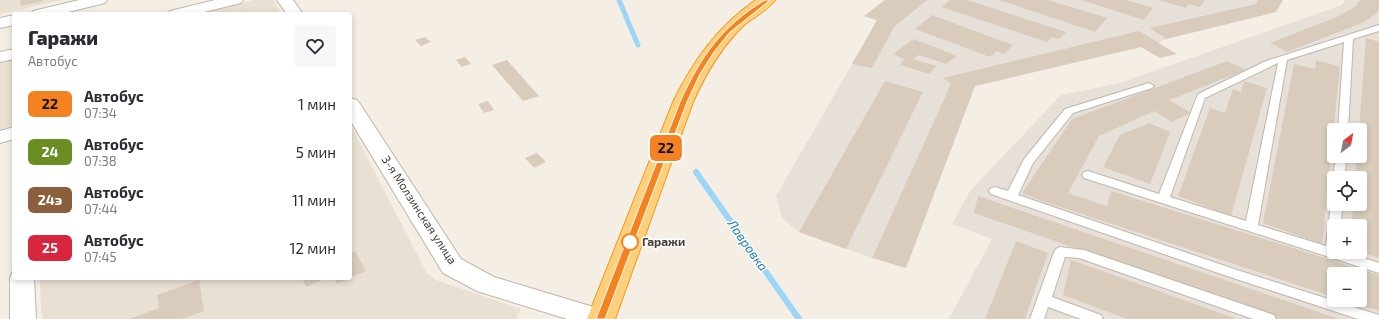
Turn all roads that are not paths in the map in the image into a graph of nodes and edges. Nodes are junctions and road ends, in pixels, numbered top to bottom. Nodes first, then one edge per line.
1 (99, 0) edge
2 (235, 0) edge
3 (285, 0) edge
4 (767, 0) edge
5 (48, 12) edge
6 (184, 12) edge
7 (294, 12) edge
8 (12, 20) edge
9 (0, 23) edge
10 (1379, 28) edge
11 (1348, 38) junction
12 (12, 54) edge
13 (0, 57) edge
14 (1283, 59) junction
15 (1149, 86) dead end
16 (352, 107) edge
17 (1343, 123) edge
18 (12, 134) edge
19 (0, 137) edge
20 (1088, 175) dead end
21 (995, 191) dead end
22 (1011, 197) junction
23 (1163, 199) junction
24 (1251, 227) junction
25 (1327, 252) edge
26 (1350, 259) edge
27 (1379, 268) edge
28 (22, 280) edge
29 (1044, 300) junction
30 (23, 319) edge
31 (601, 319) edge
32 (1037, 319) edge
33 (1096, 319) edge
34 (1269, 319) edge
35 (1375, 319) edge

1 - 5 street
2 - 6 street
3 - 7 street
4 - 31 highway
8 - 9 street
10 - 11 lane
11 - 14 lane
11 - 17 lane
12 - 13 street
14 - 23 lane
14 - 24 lane
15 - 22 lane
16 - 31 street, 3-я Молзинская улица
18 - 19 street
20 - 23 lane
21 - 22 lane
22 - 35 lane
23 - 24 lane
24 - 25 lane
26 - 27 lane
28 - 30 street
29 - 32 lane
29 - 33 lane
29 - 34 lane

